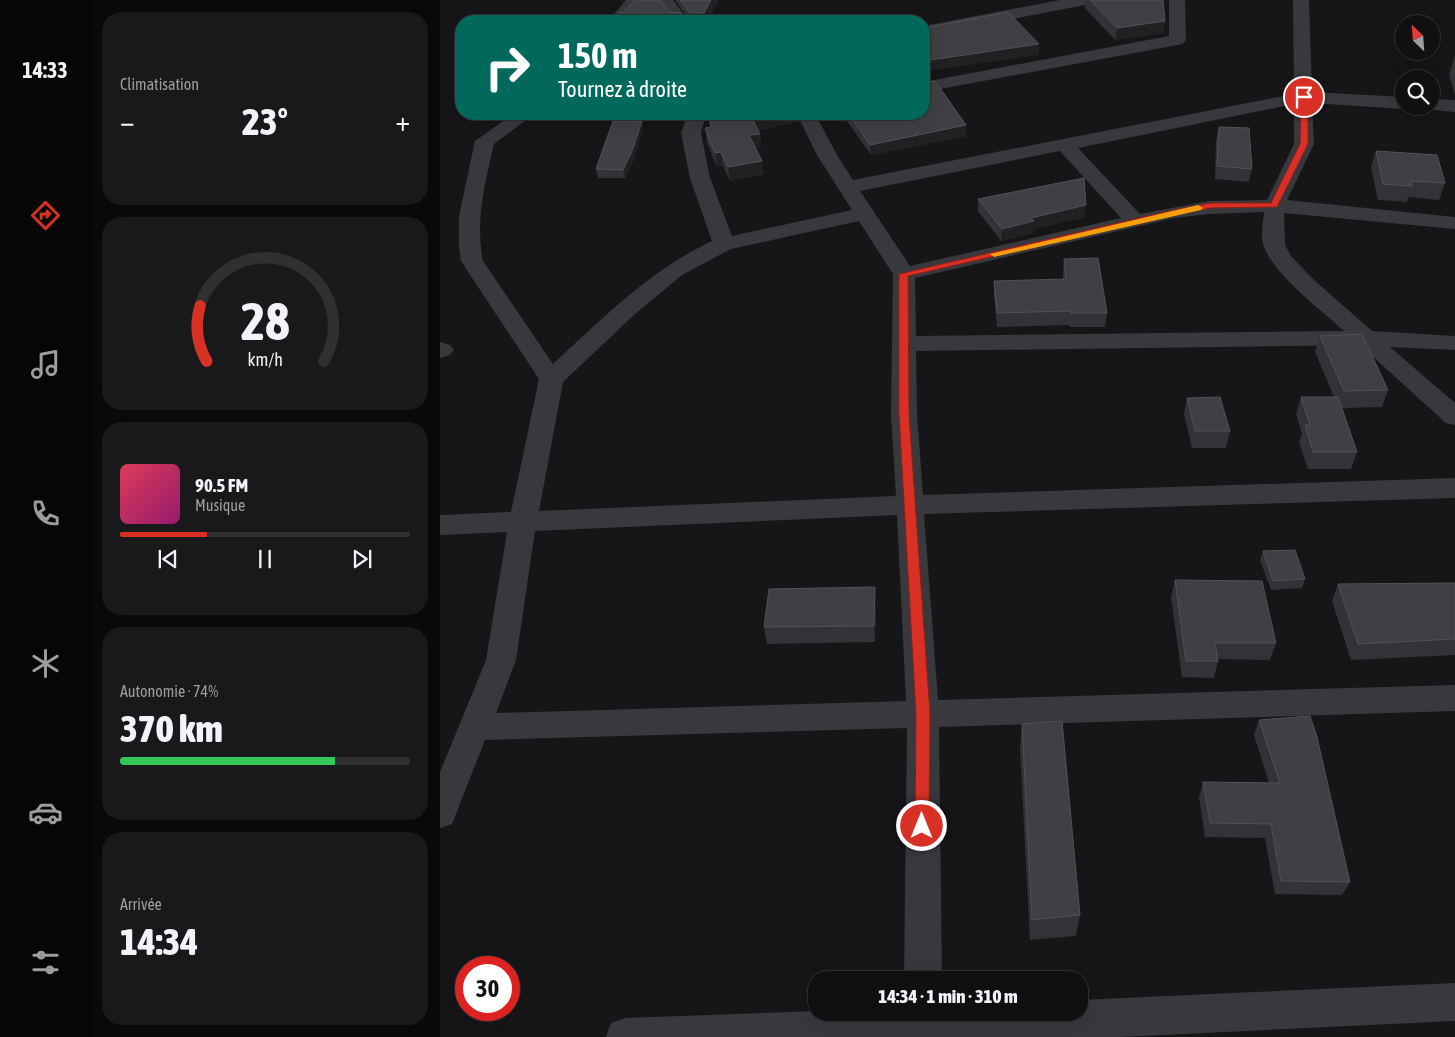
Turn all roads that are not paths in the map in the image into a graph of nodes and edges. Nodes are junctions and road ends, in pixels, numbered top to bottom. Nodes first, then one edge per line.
1 (635, 0) edge
2 (665, 0) edge
3 (1085, 0) edge
4 (1177, 0) edge
5 (1301, 0) edge
6 (621, 15) edge
7 (677, 15) edge
8 (930, 30) edge
9 (930, 86) edge
10 (1304, 97) junction
11 (1395, 102) edge
12 (1440, 105) edge
13 (1455, 106) edge
14 (516, 120) edge
15 (695, 120) edge
16 (809, 120) edge
17 (1063, 143) junction
18 (849, 187) junction
19 (1274, 206) junction
20 (865, 213) junction
21 (1136, 222) junction
22 (1455, 223) edge
23 (724, 244) junction
24 (904, 274) junction
25 (1365, 338) junction
26 (903, 344) junction
27 (1455, 344) edge
28 (551, 379) junction
29 (1455, 417) edge
30 (1455, 488) edge
31 (910, 505) junction
32 (523, 522) junction
33 (440, 525) edge
34 (1455, 698) edge
35 (923, 714) junction
36 (475, 727) junction
37 (440, 813) edge
38 (922, 971) edge
39 (1455, 1002) edge
40 (924, 1026) edge
41 (625, 1037) edge

1 - 6 street
2 - 7 street
3 - 8 street
4 - 9 street
5 - 10 street
10 - 11 street
10 - 17 street
10 - 19 street
12 - 13 street
14 - 28 street
15 - 23 street
16 - 18 street
17 - 18 street
17 - 21 street
18 - 20 street
19 - 21 street
19 - 22 street
19 - 25 street
20 - 23 street
20 - 24 street
21 - 24 street
23 - 28 street
24 - 26 street
25 - 26 street
25 - 27 street
25 - 29 street
26 - 31 street
28 - 32 street
30 - 31 street
31 - 32 street
31 - 35 street
32 - 33 street
32 - 36 street
34 - 35 street
35 - 36 street
35 - 38 street
36 - 37 street
39 - 40 street
40 - 41 street

